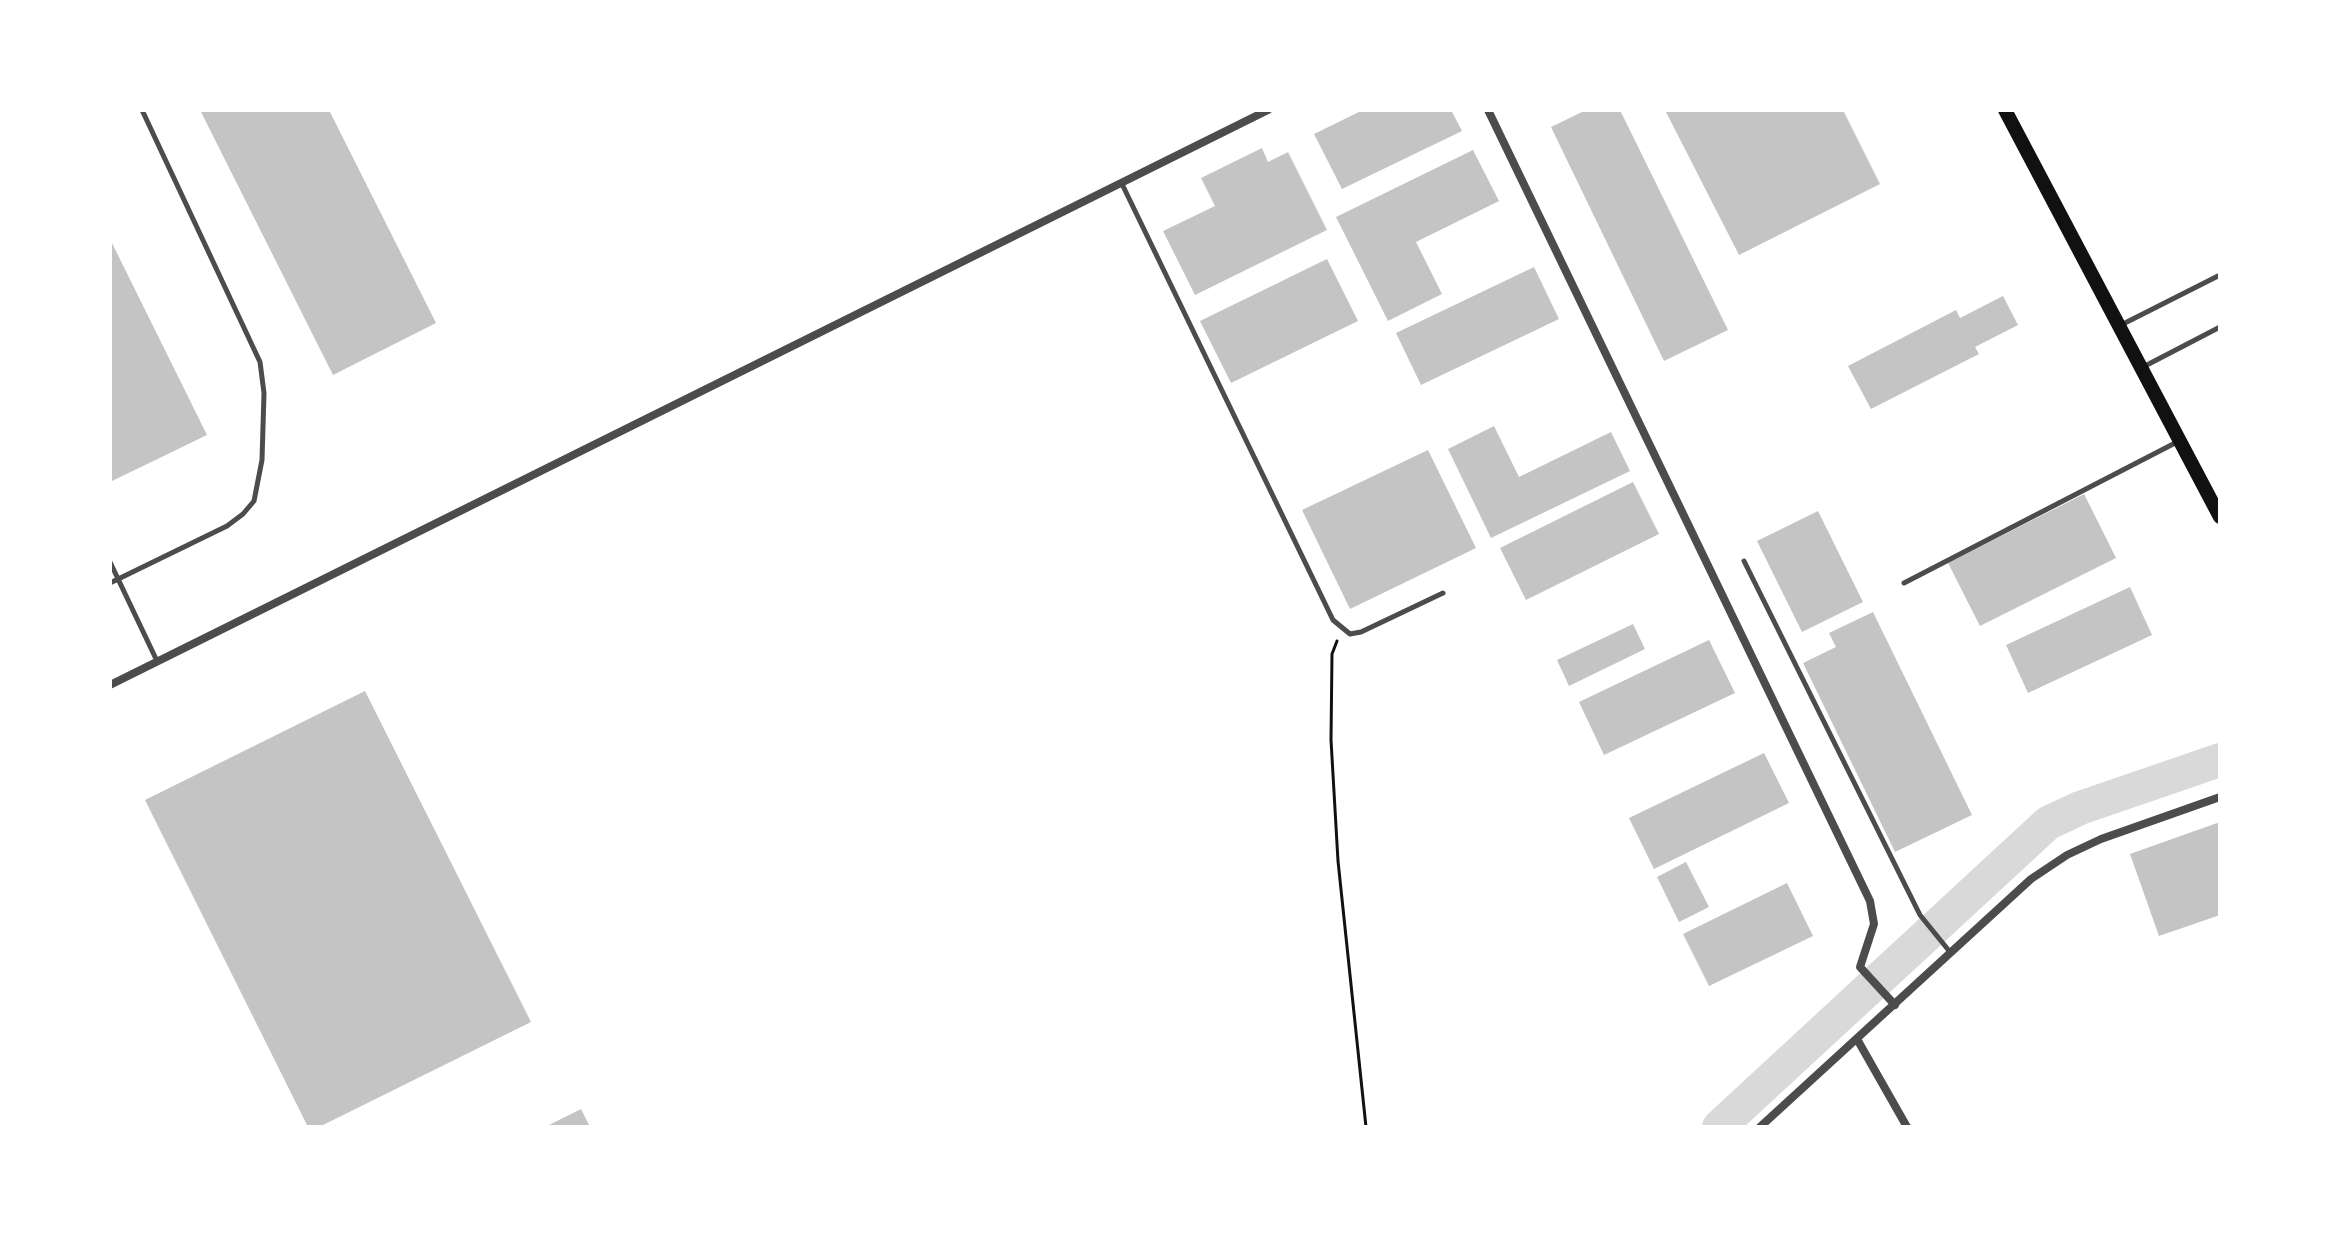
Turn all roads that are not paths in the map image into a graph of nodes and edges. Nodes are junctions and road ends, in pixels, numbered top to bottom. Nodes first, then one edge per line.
1 (142, 110) edge
2 (1268, 110) edge
3 (1488, 110) edge
4 (2005, 110) edge
5 (1122, 184) junction
6 (2220, 275) edge
7 (2120, 326) junction
8 (2220, 327) edge
9 (2142, 368) junction
10 (2180, 440) junction
11 (2220, 517) edge
12 (1744, 561) dead end
13 (110, 562) edge
14 (118, 579) junction
15 (110, 583) edge
16 (1904, 583) dead end
17 (1443, 593) dead end
18 (157, 661) junction
19 (110, 685) edge
20 (2220, 797) edge
21 (1951, 952) junction
22 (1895, 1005) junction
23 (1857, 1039) junction
24 (1760, 1127) edge
25 (1907, 1127) edge

1 - 14 lane
2 - 5 street
3 - 22 street
4 - 7 main road
5 - 17 lane
5 - 18 street
6 - 7 lane
7 - 9 main road
8 - 9 lane
9 - 10 main road
10 - 11 main road
10 - 16 lane
12 - 21 lane
13 - 14 lane
14 - 15 lane
14 - 18 lane
18 - 19 street
20 - 21 street
21 - 22 street
22 - 23 street
23 - 24 street
23 - 25 street

